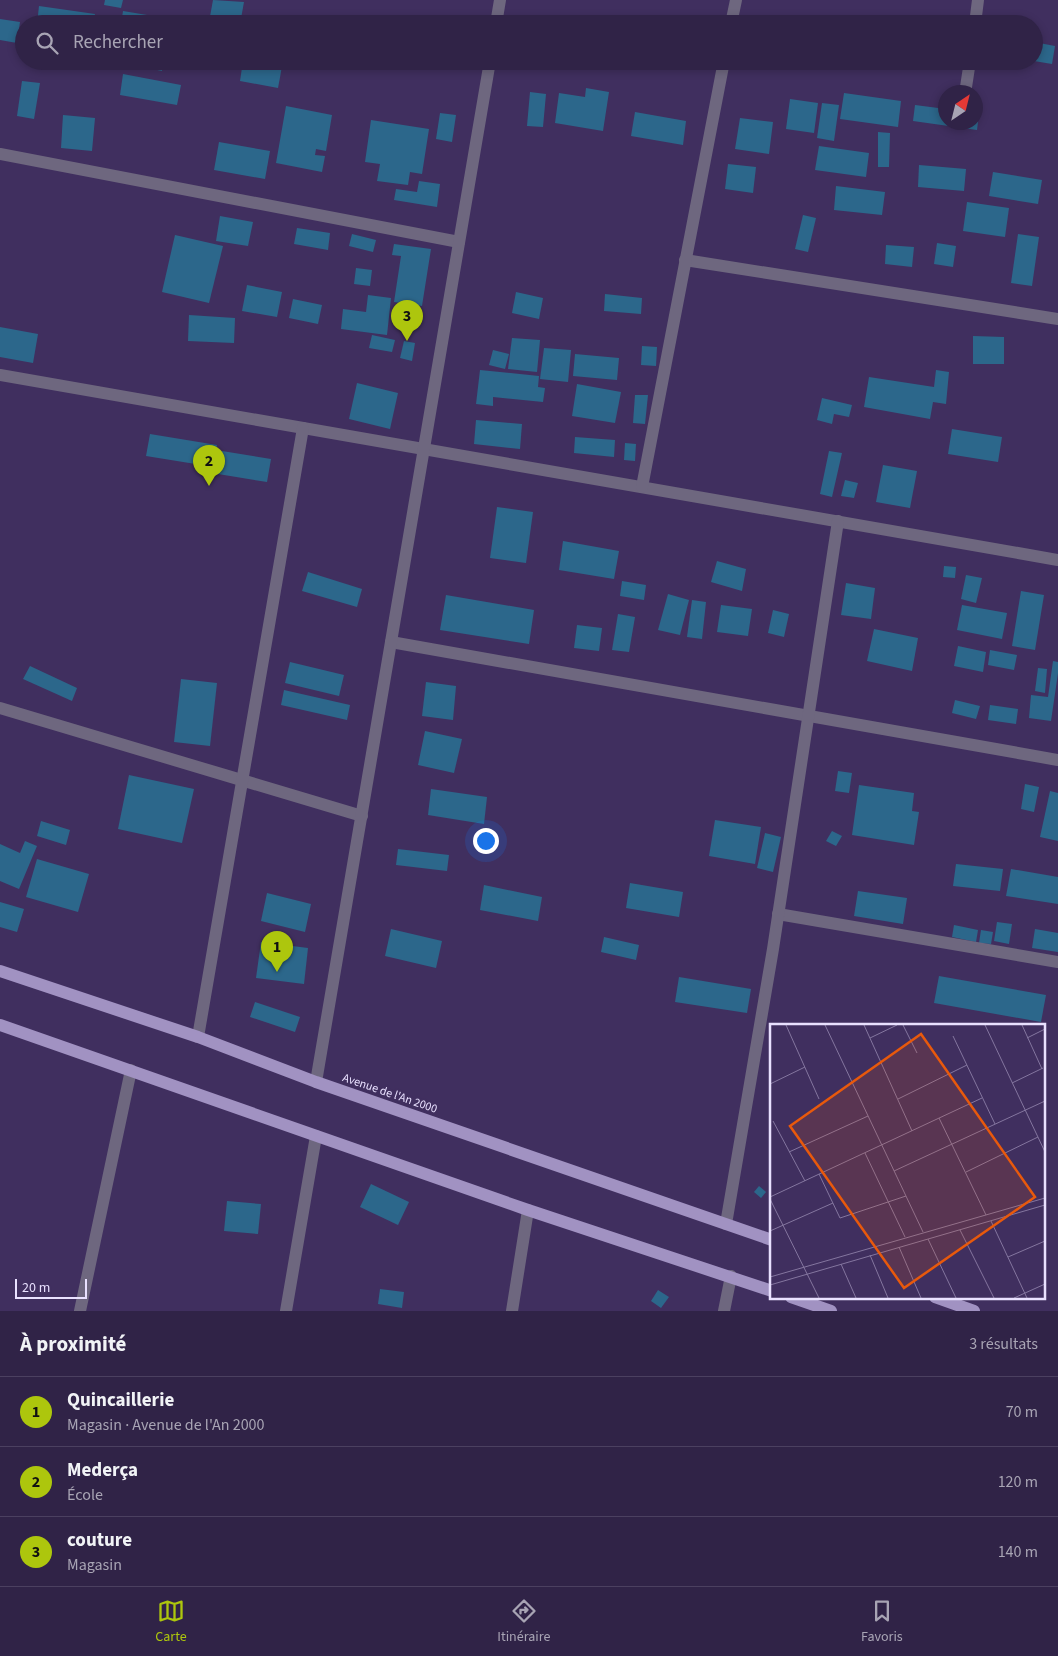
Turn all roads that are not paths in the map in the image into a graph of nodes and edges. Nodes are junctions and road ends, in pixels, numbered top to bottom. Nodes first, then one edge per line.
1 (500, 0) edge
2 (736, 0) edge
3 (978, 0) edge
4 (498, 15) edge
5 (733, 15) edge
6 (976, 15) edge
7 (488, 70) edge
8 (722, 70) edge
9 (969, 70) edge
10 (966, 85) edge
11 (0, 154) edge
12 (459, 242) junction
13 (685, 260) junction
14 (1058, 319) edge
15 (0, 375) edge
16 (303, 428) junction
17 (424, 449) junction
18 (642, 487) junction
19 (838, 522) junction
20 (1058, 560) edge
21 (391, 642) junction
22 (0, 708) edge
23 (809, 716) junction
24 (1058, 760) edge
25 (242, 781) junction
26 (362, 816) junction
27 (778, 914) junction
28 (1058, 962) edge
29 (0, 971) edge
30 (0, 1025) edge
31 (198, 1037) junction
32 (132, 1070) junction
33 (316, 1082) junction
34 (316, 1136) junction
35 (528, 1210) junction
36 (726, 1224) junction
37 (770, 1239) edge
38 (731, 1276) junction
39 (770, 1289) edge
40 (794, 1298) edge
41 (937, 1298) edge
42 (80, 1311) edge
43 (286, 1311) edge
44 (512, 1311) edge
45 (724, 1311) edge
46 (831, 1311) edge
47 (974, 1311) edge

1 - 4 street
2 - 5 street
3 - 6 street
7 - 12 street
8 - 13 street
9 - 10 street
11 - 12 street
12 - 17 street
13 - 14 street
13 - 18 street
15 - 16 street
16 - 17 street
16 - 25 street
17 - 18 street
17 - 21 street
18 - 19 street
19 - 20 street
19 - 23 street
21 - 23 street
21 - 26 street
22 - 25 street
23 - 24 street
23 - 27 street
25 - 26 street
25 - 31 street
26 - 33 street
27 - 28 street
27 - 36 street
29 - 31 main road, Avenue de l'An 2000
30 - 32 main road
31 - 33 main road, Avenue de l'An 2000
32 - 34 main road
32 - 42 street
33 - 36 main road, Avenue de l'An 2000
34 - 35 main road
34 - 43 street
35 - 38 main road
35 - 44 street
36 - 37 main road, Avenue de l'An 2000
38 - 39 main road
38 - 45 street
40 - 46 main road
41 - 47 main road

